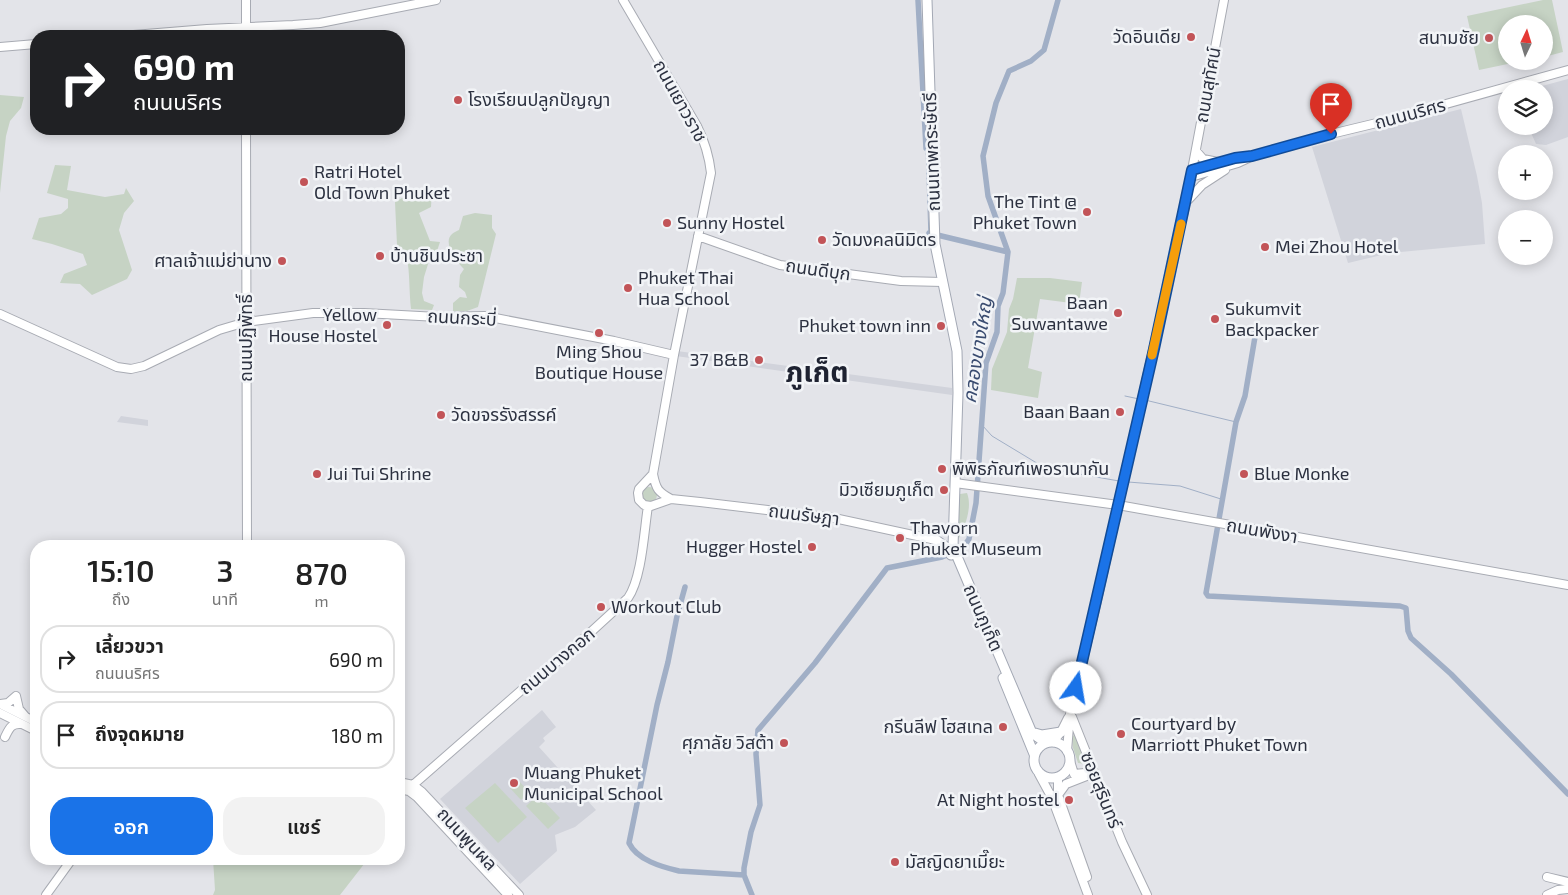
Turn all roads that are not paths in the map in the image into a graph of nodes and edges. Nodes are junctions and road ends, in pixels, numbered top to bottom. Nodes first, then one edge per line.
1 (246, 0) edge
2 (436, 0) edge
3 (623, 0) edge
4 (927, 0) edge
5 (1224, 0) edge
6 (246, 27) junction
7 (186, 30) edge
8 (30, 44) edge
9 (0, 47) edge
10 (1568, 70) edge
11 (246, 135) edge
12 (1196, 151) junction
13 (1252, 156) junction
14 (1222, 162) junction
15 (1238, 163) junction
16 (1192, 173) junction
17 (1186, 202) junction
18 (698, 236) junction
19 (943, 282) junction
20 (0, 314) edge
21 (246, 322) junction
22 (674, 355) junction
23 (958, 392) joint
24 (654, 474) junction
25 (955, 483) junction
26 (1123, 485) junction
27 (970, 486) junction
28 (954, 496) junction
29 (671, 499) junction
30 (1104, 503) junction
31 (1118, 505) junction
32 (648, 506) junction
33 (952, 533) junction
34 (247, 540) edge
35 (936, 540) junction
36 (951, 548) junction
37 (1568, 585) edge
38 (1011, 690) junction
39 (0, 704) edge
40 (1070, 714) junction
41 (0, 715) edge
42 (25, 716) junction
43 (30, 719) edge
44 (22, 724) junction
45 (30, 728) edge
46 (1061, 732) junction
47 (1032, 733) junction
48 (1049, 743) junction
49 (1067, 751) junction
50 (1034, 754) junction
51 (1070, 761) junction
52 (1093, 771) junction
53 (1039, 773) junction
54 (1058, 777) junction
55 (1066, 784) junction
56 (405, 785) edge
57 (405, 788) edge
58 (411, 788) junction
59 (1058, 795) junction
60 (68, 865) edge
61 (1547, 878) dead end
62 (1568, 882) edge
63 (1568, 889) edge
64 (46, 895) edge
65 (508, 895) edge
66 (519, 895) edge
67 (1088, 895) edge
68 (1093, 895) edge
69 (1147, 895) edge
70 (1547, 895) edge

1 - 6 street
2 - 6 street
3 - 18 street, ถนนเยาวราช
4 - 19 main road, ถนนเทพกระษัตรี
5 - 12 street, ถนนสุทัศน์
6 - 7 street
8 - 9 street
10 - 13 street, ถนนนริศร
11 - 21 street, ถนนปฏิพัทธิ์
12 - 14 street
12 - 16 street, ถนนสุทัศน์
13 - 14 street, ถนนนริศร
13 - 15 street, ถนนนริศร
14 - 16 street, ถนนนริศร
15 - 16 street, ถนนนริศร
15 - 17 street
16 - 17 street, ถนนสุทัศน์
17 - 26 street, ถนนสุทัศน์
18 - 19 street, ถนนดีบุก
18 - 22 street, ถนนเยาวราช
19 - 23 main road, ถนนเทพกระษัตรี
20 - 21 street, ถนนกระบี่
21 - 22 street, ถนนกระบี่
21 - 34 street, ถนนปฏิพัทธิ์
22 - 24 street, ถนนเยาวราช
23 - 25 main road, ถนนภูเก็ต
24 - 29 street
24 - 32 street
25 - 27 street, ถนนพังงา
25 - 28 main road, ถนนภูเก็ต
26 - 30 street
26 - 31 street, ถนนสุทัศน์
27 - 28 street
27 - 30 street, ถนนพังงา
28 - 33 main road, ถนนภูเก็ต
29 - 32 street
29 - 35 street, ถนนรัษฎา
30 - 31 street, ถนนพังงา
31 - 37 street, ถนนพังงา
31 - 40 street, ถนนสุทัศน์
32 - 58 street, ถนนบางกอก
33 - 35 main road
33 - 36 main road, ถนนภูเก็ต
35 - 36 main road, ถนนรัษฎา
36 - 38 main road, ถนนภูเก็ต
38 - 47 main road, ถนนภูเก็ต
38 - 50 main road, ถนนภูเก็ต
39 - 42 street
39 - 42 street
40 - 46 street
40 - 49 street
40 - 52 street, ซอยสุรินทร์
41 - 44 street
41 - 44 street
42 - 43 street
44 - 45 street
46 - 47 main road
46 - 48 street
47 - 48 main road
48 - 49 main road
48 - 50 main road
49 - 51 main road
50 - 53 main road
51 - 52 street
51 - 54 main road
52 - 55 street
52 - 69 street, ซอยสุรินทร์
53 - 54 main road
53 - 67 street
54 - 55 street
54 - 59 street
55 - 59 street
56 - 58 street
57 - 58 street
58 - 65 street, ถนนพูนผล
58 - 66 street, ถนนพูนผล
59 - 68 street
60 - 64 street
61 - 62 street
63 - 70 street

